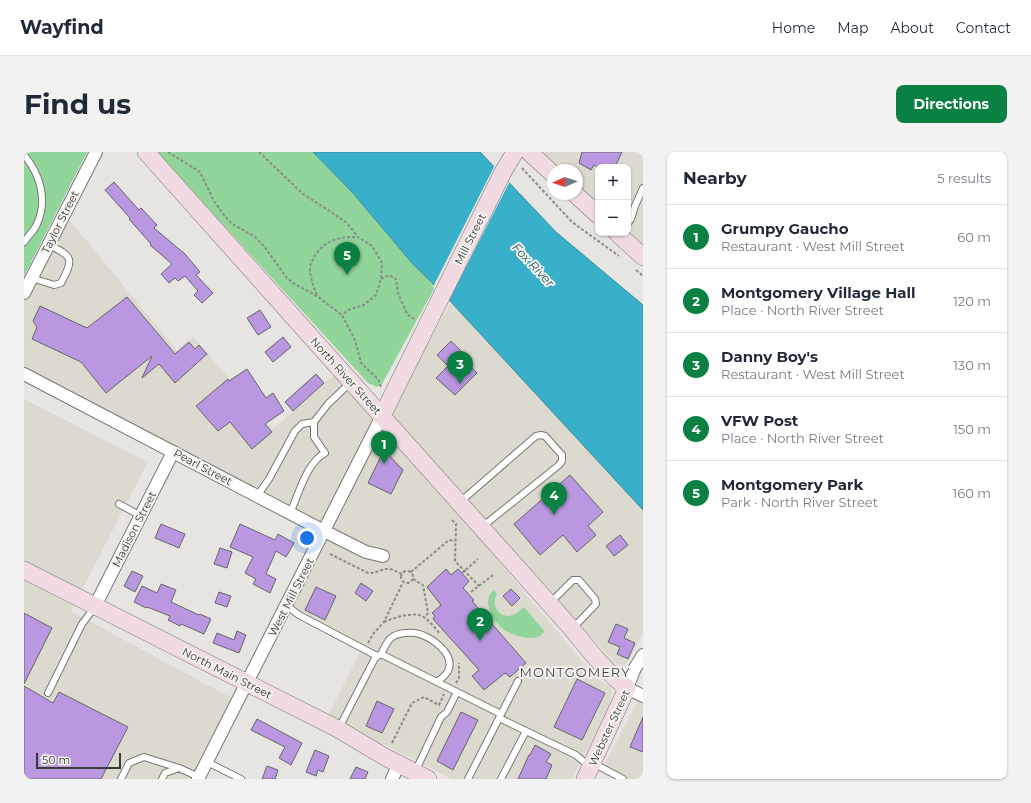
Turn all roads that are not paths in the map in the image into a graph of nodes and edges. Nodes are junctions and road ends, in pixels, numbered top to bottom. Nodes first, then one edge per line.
1 (96, 152) edge
2 (146, 152) edge
3 (529, 152) edge
4 (24, 155) edge
5 (514, 155) edge
6 (547, 168) edge
7 (643, 188) edge
8 (582, 200) edge
9 (595, 212) edge
10 (631, 219) edge
11 (624, 236) edge
12 (24, 242) edge
13 (49, 245) junction
14 (638, 262) edge
15 (32, 278) junction
16 (24, 293) edge
17 (436, 306) joint
18 (24, 374) edge
19 (351, 382) junction
20 (382, 416) junction
21 (314, 422) junction
22 (173, 452) junction
23 (257, 496) junction
24 (459, 502) junction
25 (119, 504) dead end
26 (290, 513) junction
27 (141, 516) junction
28 (481, 528) junction
29 (324, 531) junction
30 (383, 556) dead end
31 (24, 570) edge
32 (549, 604) junction
33 (95, 606) junction
34 (286, 606) junction
35 (572, 629) junction
36 (379, 655) junction
37 (643, 655) edge
38 (518, 681) dead end
39 (437, 682) junction
40 (247, 683) junction
41 (627, 688) junction
42 (457, 692) junction
43 (48, 693) dead end
44 (643, 696) edge
45 (500, 716) junction
46 (338, 730) junction
47 (526, 731) junction
48 (207, 762) junction
49 (179, 768) junction
50 (589, 770) edge
51 (395, 772) edge
52 (421, 776) edge
53 (199, 778) edge
54 (121, 779) edge
55 (162, 779) edge
56 (241, 779) edge
57 (468, 779) edge
58 (501, 779) edge
59 (623, 779) edge

1 - 13 street, Taylor Street
2 - 19 street, North River Street
3 - 6 street
4 - 12 lane
5 - 17 street, Mill Street
7 - 10 lane
8 - 9 street
11 - 14 street
13 - 15 street, Taylor Street
13 - 15 lane
15 - 16 street, Taylor Street
17 - 20 street, West Mill Street
18 - 22 street, Pearl Street
19 - 20 street, North River Street
19 - 21 lane
20 - 24 street, North River Street
20 - 29 street, West Mill Street
21 - 23 lane
21 - 26 lane
22 - 23 street, Pearl Street
22 - 27 street, Madison Street
23 - 26 street, Pearl Street
24 - 28 street, North River Street
24 - 28 lane
25 - 27 lane
26 - 29 street, Pearl Street
27 - 33 street, Madison Street
28 - 32 street, North River Street
29 - 30 street, Pearl Street
29 - 34 street, West Mill Street
31 - 33 street, North Main Street
32 - 35 street, North River Street
32 - 35 lane
33 - 40 street, North Main Street
33 - 43 lane
34 - 36 lane
34 - 40 street, West Mill Street
35 - 41 street, North River Street
36 - 39 lane
36 - 39 lane
36 - 46 lane
37 - 41 street, Webster Street
38 - 45 lane
39 - 42 lane
40 - 46 street, North Main Street
40 - 48 street, West Mill Street
41 - 44 street
41 - 50 street, Webster Street
42 - 45 lane
42 - 52 lane
45 - 47 lane
45 - 57 lane
46 - 51 street, North Main Street
47 - 50 lane
47 - 58 lane
48 - 53 street, West Mill Street
48 - 56 lane
49 - 53 lane
49 - 54 lane
49 - 55 lane
50 - 59 lane
51 - 52 street, North Main Street

